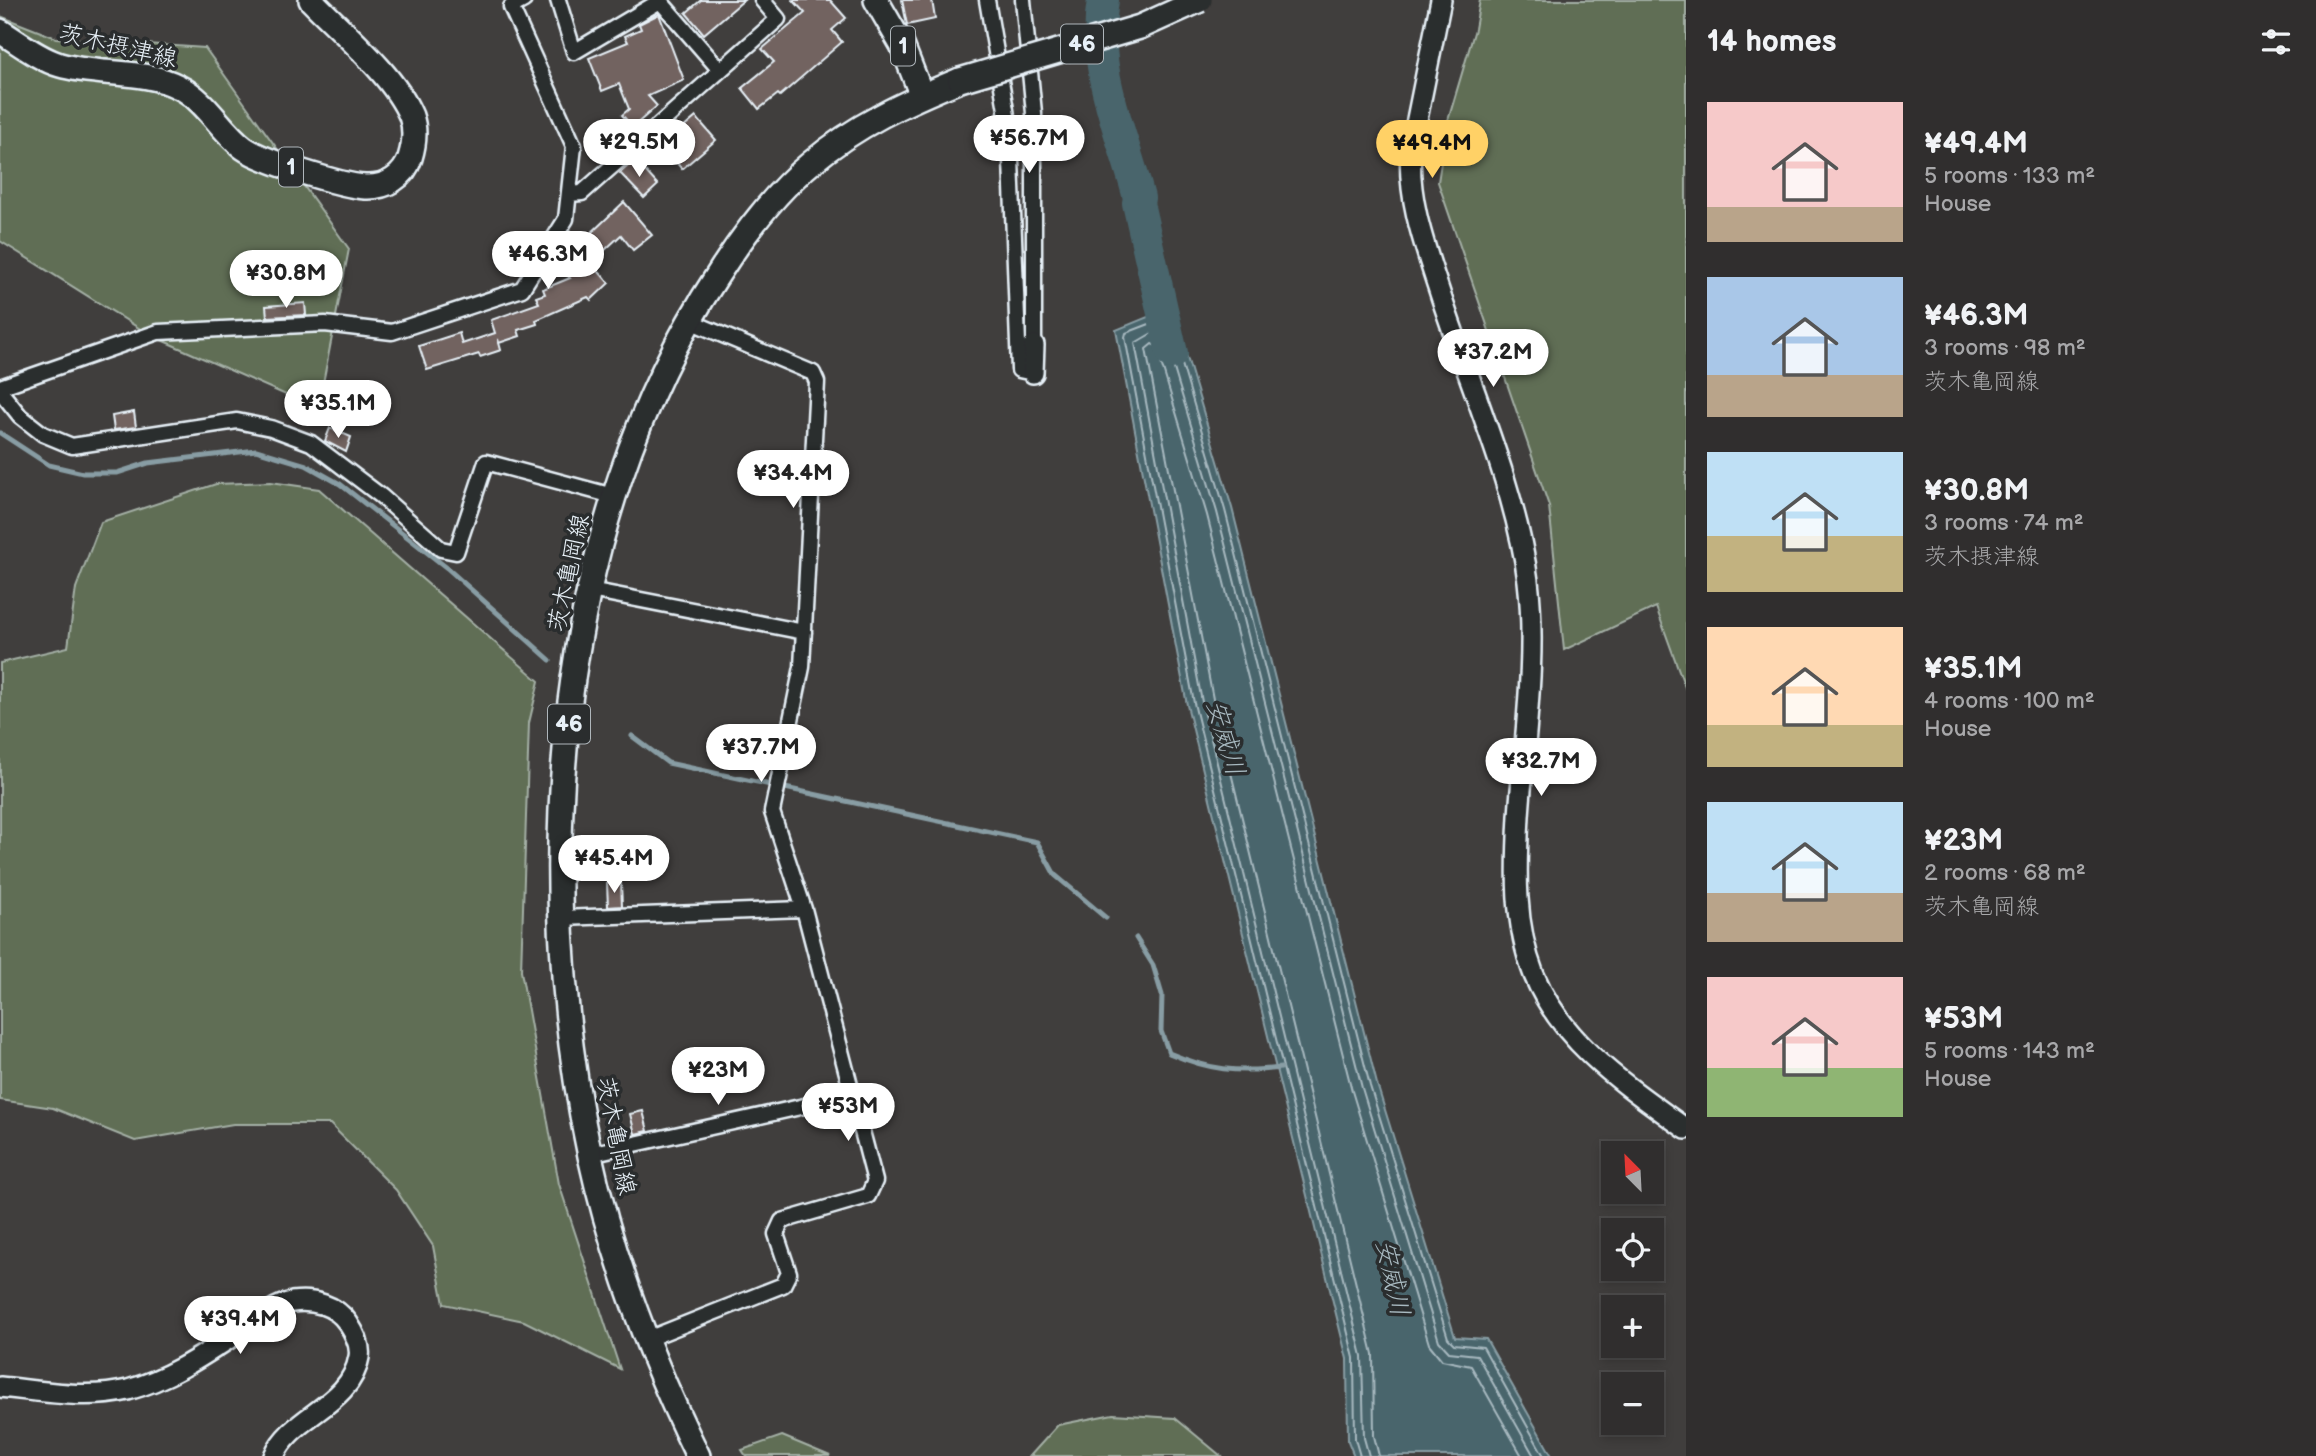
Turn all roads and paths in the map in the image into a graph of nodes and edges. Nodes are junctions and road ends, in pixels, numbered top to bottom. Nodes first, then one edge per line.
1 (311, 0) edge
2 (524, 0) edge
3 (558, 0) edge
4 (762, 0) edge
5 (876, 0) edge
6 (987, 0) edge
7 (1023, 0) edge
8 (1200, 0) edge
9 (1441, 0) edge
10 (0, 31) edge
11 (719, 69) junction
12 (922, 96) junction
13 (569, 194) junction
14 (687, 320) junction
15 (1034, 345) joint
16 (1033, 373) joint
17 (0, 389) edge
18 (613, 496) junction
19 (590, 590) junction
20 (804, 632) junction
21 (804, 909) junction
22 (561, 918) junction
23 (854, 1095) junction
24 (1686, 1129) edge
25 (590, 1154) junction
26 (645, 1340) junction
27 (0, 1387) edge
28 (274, 1456) edge
29 (698, 1456) edge

1 - 10 main road, 茨木摂津線 / 1
2 - 13 street
3 - 11 street
4 - 11 street
5 - 12 main road, 1
6 - 16 street
7 - 15 street
8 - 12 main road, 茨木亀岡線 / 46, bridge
9 - 24 street
11 - 13 street
12 - 14 main road, 茨木亀岡線 / 46
13 - 17 street
14 - 18 main road, 茨木亀岡線 / 46
14 - 20 street
15 - 16 street
17 - 18 street
18 - 19 main road, 茨木亀岡線 / 46
19 - 20 street
19 - 22 main road, 茨木亀岡線 / 46
20 - 21 street
21 - 22 street
21 - 23 street
22 - 25 main road, 茨木亀岡線 / 46
23 - 25 street
23 - 26 street
25 - 26 main road, 茨木亀岡線 / 46
26 - 29 main road, 茨木亀岡線 / 46
27 - 28 street

